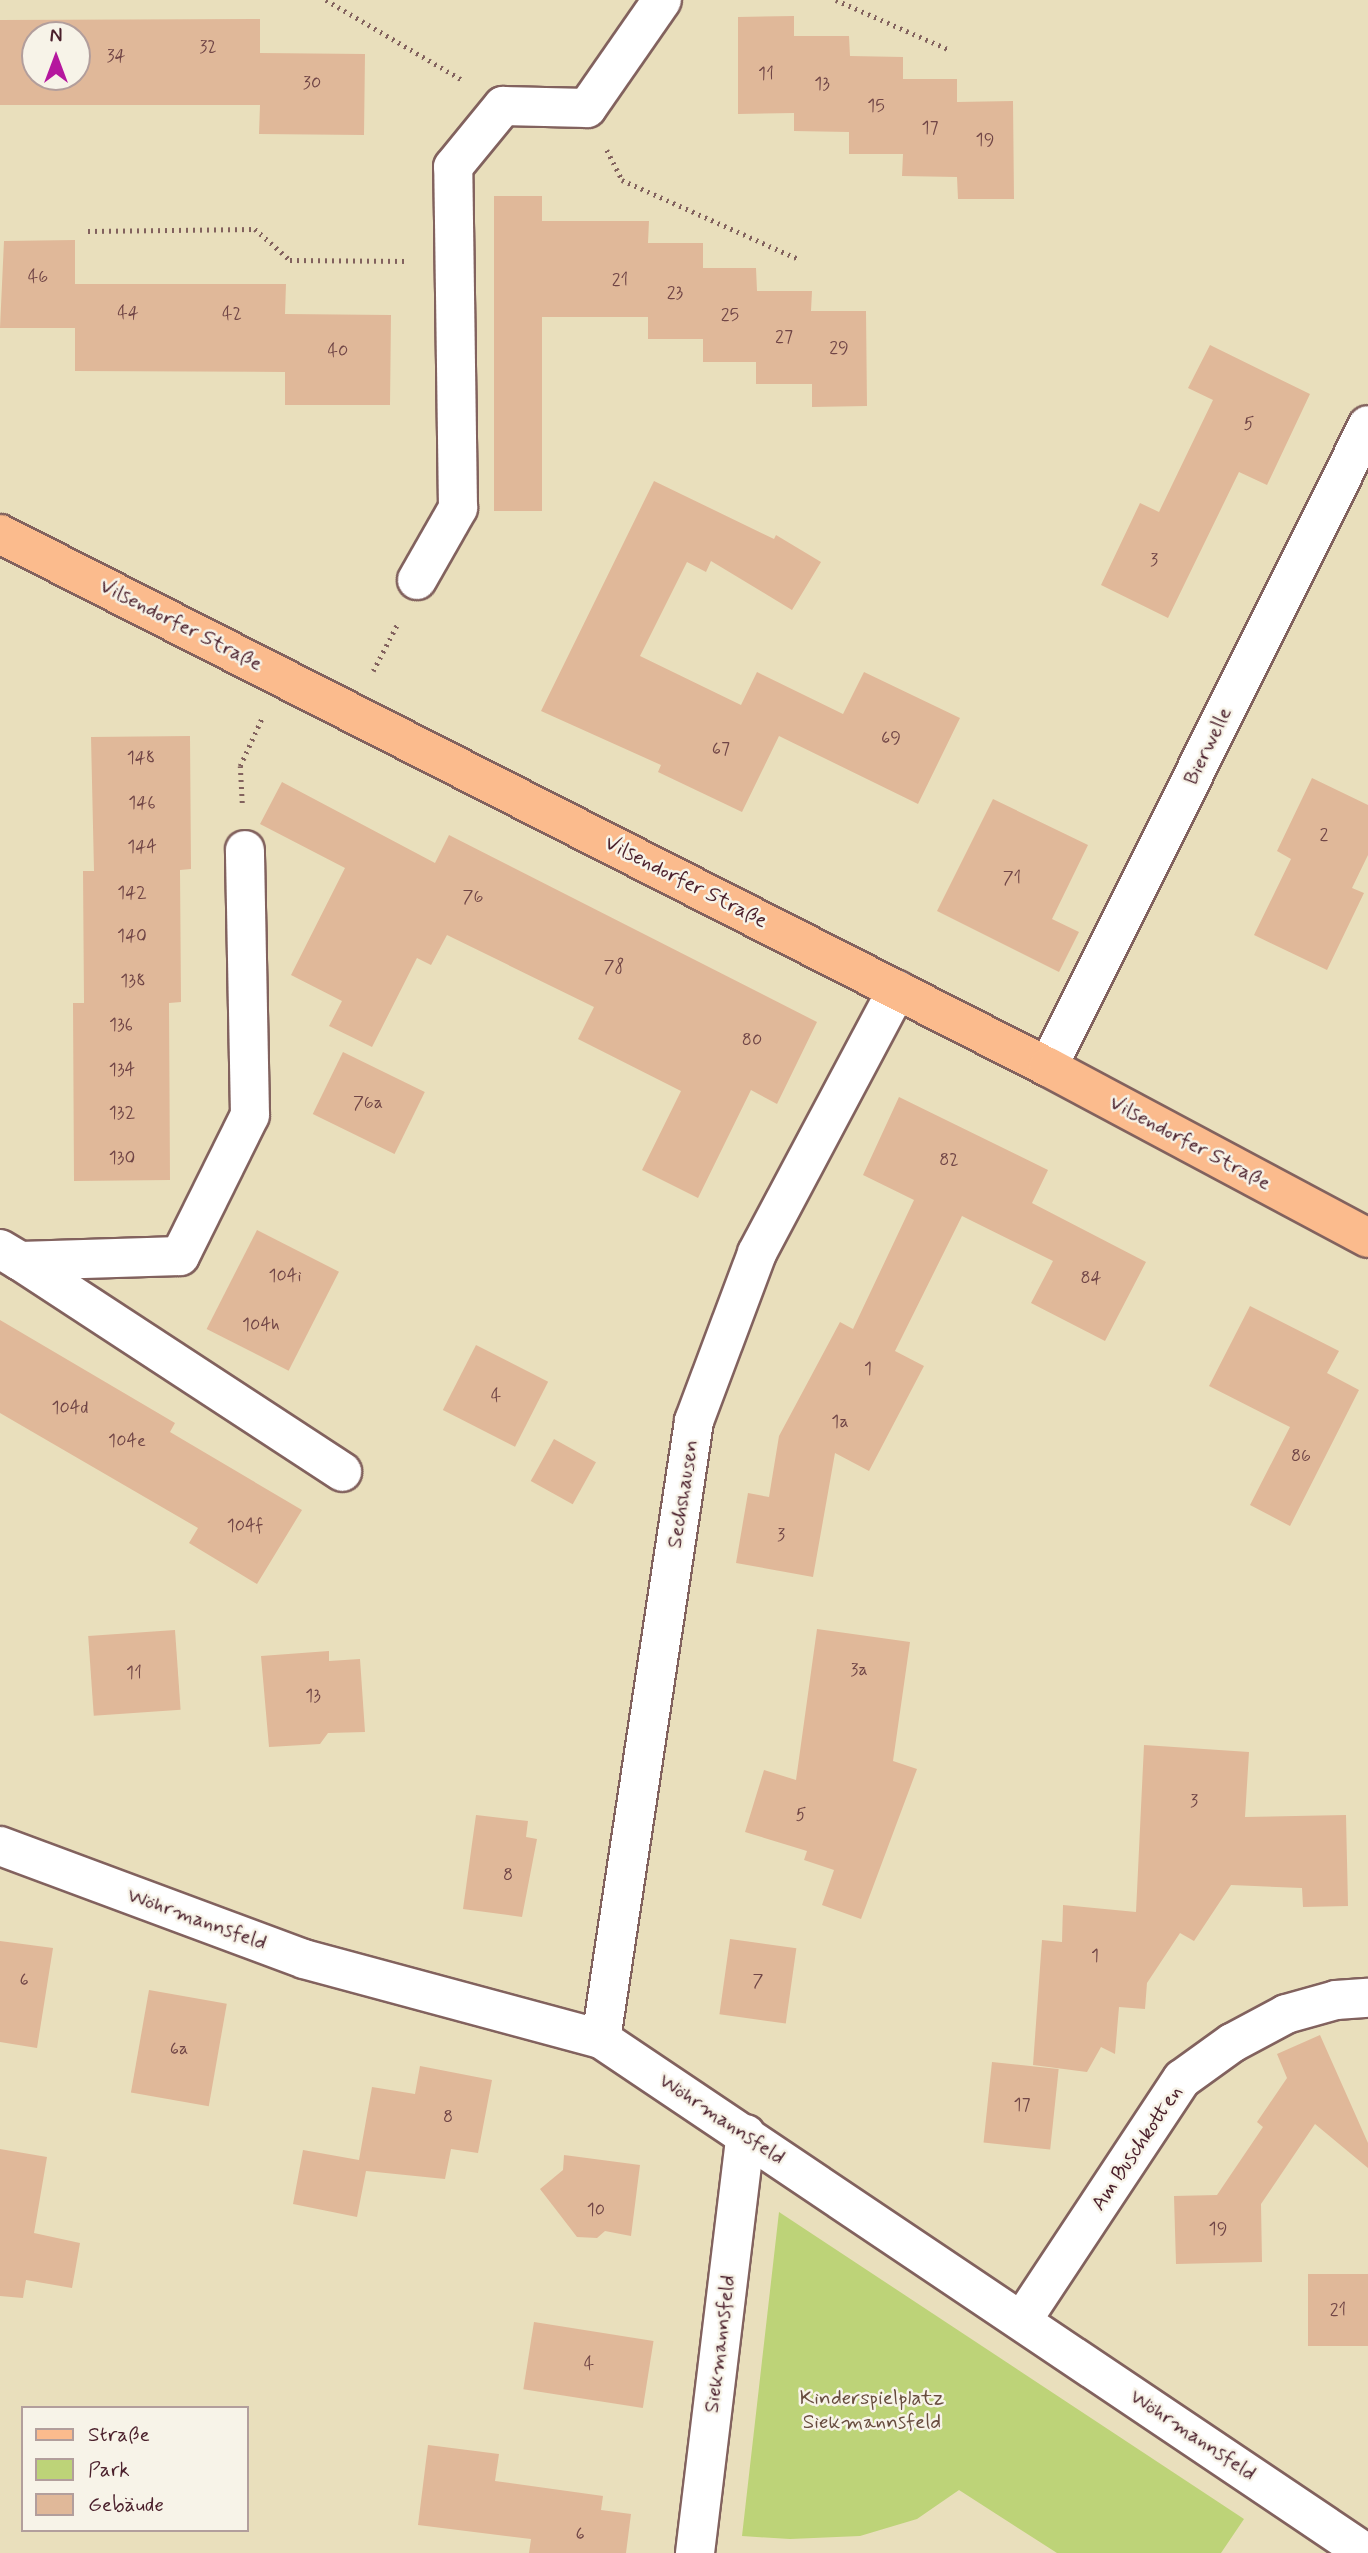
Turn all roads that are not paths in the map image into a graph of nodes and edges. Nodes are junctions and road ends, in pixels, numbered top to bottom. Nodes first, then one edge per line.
1 (662, 0) edge
2 (1368, 425) edge
3 (0, 534) edge
4 (417, 580) road end
5 (245, 850) road end
6 (897, 990) junction
7 (1048, 1067) junction
8 (1368, 1238) edge
9 (10, 1255) edge
10 (342, 1472) dead end
11 (0, 1846) edge
12 (1368, 1998) edge
13 (601, 2039) junction
14 (746, 2134) junction
15 (1023, 2319) junction
16 (695, 2553) edge
17 (1366, 2553) edge

1 - 4 street
2 - 7 street, Bierwelle
3 - 6 main road, Vilsendorfer Straße
5 - 9 street
6 - 7 main road, Vilsendorfer Straße
6 - 13 street, Sechshausen
7 - 8 main road, Vilsendorfer Straße
9 - 10 street
11 - 13 street, Wöhrmannsfeld
12 - 15 street, Am Buschkotten
13 - 14 street, Wöhrmannsfeld
14 - 15 street, Wöhrmannsfeld
14 - 16 street, Siekmannsfeld
15 - 17 street, Wöhrmannsfeld

